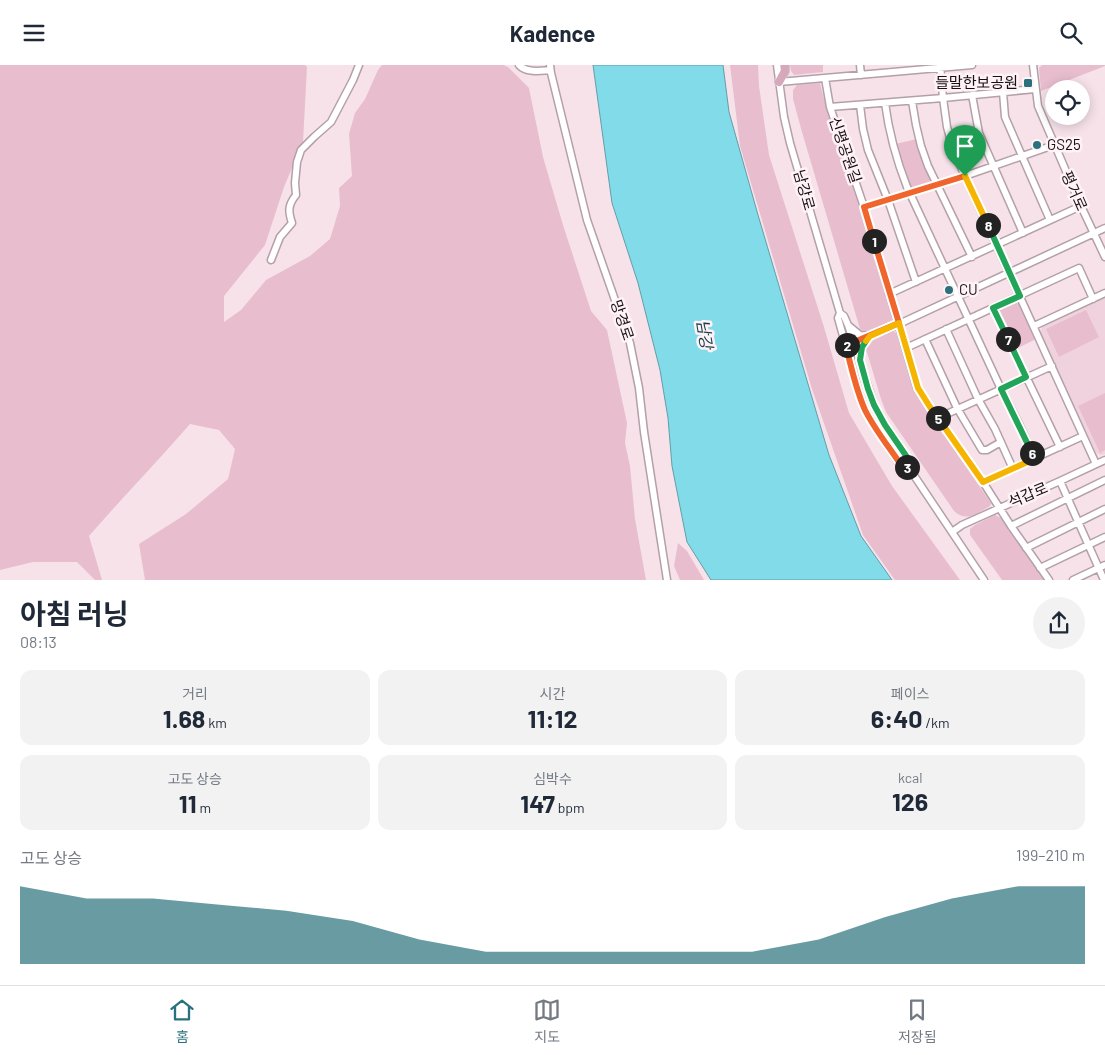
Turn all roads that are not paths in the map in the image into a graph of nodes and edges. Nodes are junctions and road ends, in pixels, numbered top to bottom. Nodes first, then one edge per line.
1 (359, 65) edge
2 (519, 65) edge
3 (776, 65) edge
4 (785, 65) edge
5 (860, 65) edge
6 (972, 65) edge
7 (1032, 65) edge
8 (940, 66) edge
9 (527, 67) edge
10 (542, 68) edge
11 (550, 68) edge
12 (861, 75) junction
13 (825, 78) junction
14 (552, 79) junction
15 (779, 82) junction
16 (1035, 89) junction
17 (1003, 92) junction
18 (972, 95) junction
19 (942, 98) junction
20 (912, 101) junction
21 (886, 103) junction
22 (860, 105) junction
23 (830, 107) junction
24 (1054, 145) junction
25 (1022, 156) junction
26 (994, 166) junction
27 (965, 176) junction
28 (936, 184) junction
29 (910, 193) junction
30 (888, 200) junction
31 (1081, 206) junction
32 (864, 207) junction
33 (1050, 220) junction
34 (1105, 227) edge
35 (1023, 233) junction
36 (1093, 233) junction
37 (997, 245) junction
38 (972, 257) junction
39 (1105, 257) edge
40 (271, 260) dead end
41 (946, 269) junction
42 (1009, 273) junction
43 (916, 282) junction
44 (1105, 293) edge
45 (890, 295) junction
46 (958, 296) junction
47 (1020, 296) junction
48 (1093, 299) junction
49 (993, 308) junction
50 (840, 313) junction
51 (968, 319) junction
52 (899, 323) junction
53 (848, 325) junction
54 (1034, 326) junction
55 (946, 329) junction
56 (870, 336) junction
57 (925, 339) junction
58 (854, 343) junction
59 (846, 346) junction
60 (906, 348) junction
61 (860, 360) junction
62 (1052, 366) junction
63 (1026, 377) junction
64 (1001, 389) junction
65 (978, 399) junction
66 (957, 408) junction
67 (938, 418) junction
68 (1083, 436) junction
69 (1001, 442) junction
70 (1060, 447) junction
71 (1034, 459) junction
72 (1105, 460) edge
73 (1096, 464) junction
74 (909, 468) junction
75 (1014, 469) junction
76 (1105, 480) edge
77 (1060, 481) junction
78 (983, 482) junction
79 (1068, 498) junction
80 (999, 508) junction
81 (1105, 509) edge
82 (1078, 522) junction
83 (1011, 526) junction
84 (952, 532) junction
85 (1105, 537) edge
86 (1088, 545) junction
87 (1026, 548) junction
88 (1102, 566) edge
89 (1040, 568) junction
90 (667, 580) edge
91 (984, 580) edge
92 (1049, 580) edge
93 (1073, 580) edge
94 (1104, 580) edge

1 - 40 street
2 - 9 street
3 - 15 street, 남강로
4 - 15 main road
5 - 12 street
6 - 8 street
7 - 16 street, 평거로
8 - 12 street
8 - 19 street
9 - 10 street
10 - 11 street
10 - 14 street
11 - 14 street, 망경로
12 - 13 street
13 - 15 street
13 - 23 street, 신평공원길
14 - 90 street, 망경로
15 - 50 street, 남강로
16 - 17 street
16 - 24 street, 평거로
17 - 18 street
17 - 25 street
18 - 19 street
18 - 26 street
19 - 20 street
19 - 27 street
20 - 21 street
20 - 28 street
21 - 22 street
21 - 29 street
22 - 23 street
22 - 30 street
23 - 32 street, 신평공원길
24 - 25 street
24 - 31 street, 평거로
25 - 26 street
25 - 33 street
26 - 27 street
26 - 35 street
27 - 28 street
27 - 37 street
28 - 29 street
28 - 38 street
29 - 30 street
29 - 41 street
30 - 32 street
30 - 43 street
31 - 33 street
31 - 36 street, 평거로
32 - 45 street, 신평공원길
33 - 35 street
34 - 36 street
35 - 37 street
36 - 39 street, 평거로
36 - 42 street
37 - 38 street
37 - 42 street
38 - 41 street
41 - 43 street
41 - 46 street
42 - 46 street
42 - 47 street
43 - 45 street
44 - 48 street
45 - 52 street, 신평공원길
46 - 51 street
46 - 52 street
47 - 48 street
47 - 49 street
47 - 54 street
48 - 54 street
49 - 51 street
49 - 63 street
50 - 53 street, 남강로
50 - 59 street, 남강로
51 - 55 street
51 - 64 street
52 - 56 street
52 - 60 street, 신평공원길
53 - 56 street
53 - 58 street, 남강로
54 - 62 street
55 - 57 street
55 - 65 street
56 - 58 street
56 - 61 street
57 - 60 street
57 - 66 street
58 - 59 street
58 - 61 street, 남강로
59 - 74 street, 남강로
60 - 67 street, 신평공원길
61 - 74 street, 남강로
62 - 63 street
62 - 68 street
63 - 64 street
63 - 70 street
64 - 65 street
64 - 71 street
65 - 66 street
65 - 69 street
66 - 67 street
66 - 69 street
67 - 78 street, 신평공원길
68 - 70 street
68 - 73 street
69 - 75 street
70 - 71 street
71 - 75 street
72 - 73 street, 석갑로
73 - 77 street, 석갑로
74 - 84 street, 남강로
75 - 78 street
76 - 79 street
77 - 79 street
77 - 80 street, 석갑로
78 - 80 street, 신평공원길
79 - 82 street
79 - 83 street
80 - 83 street, 신평공원길
80 - 84 street, 석갑로
81 - 82 street
82 - 86 street
82 - 87 street
83 - 87 street, 신평공원길
84 - 91 street, 남강로
85 - 86 street
86 - 88 street
86 - 89 street
87 - 89 street, 신평공원길
88 - 93 street
88 - 94 street
89 - 92 street, 신평공원길

